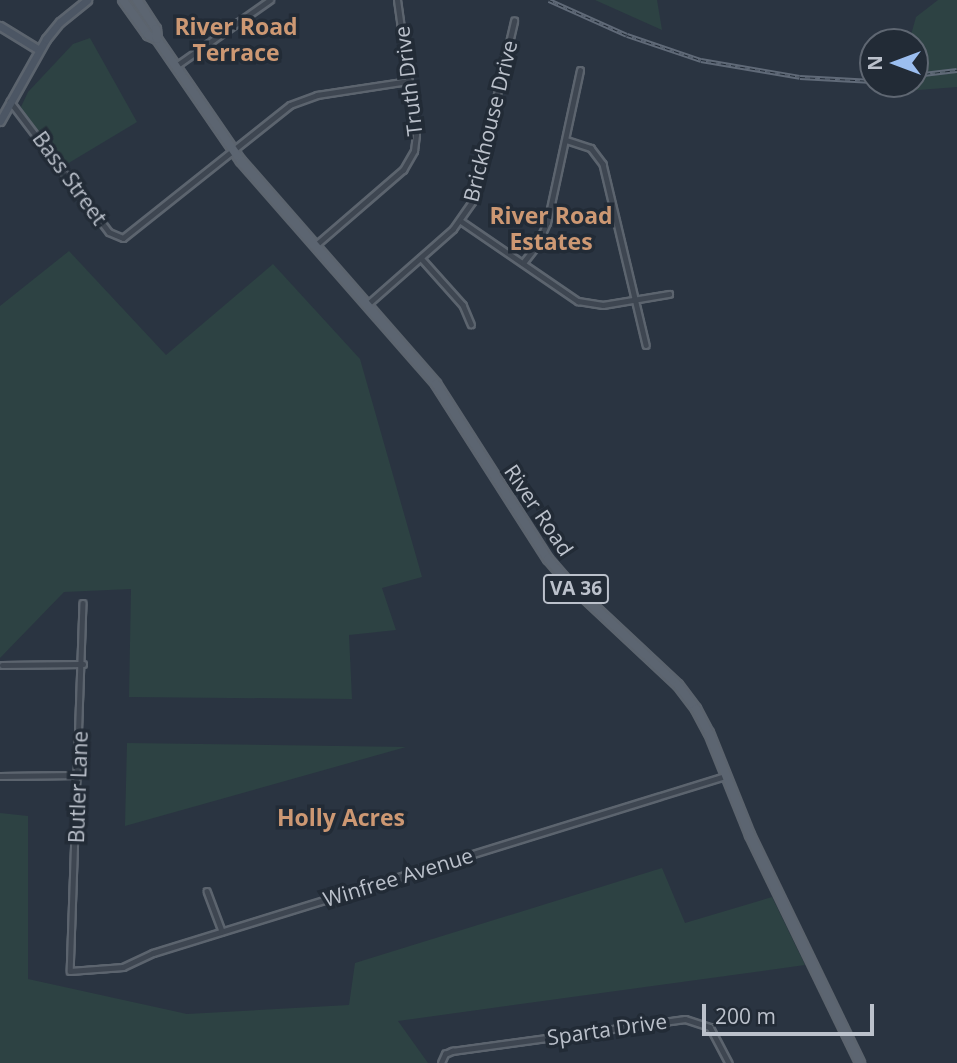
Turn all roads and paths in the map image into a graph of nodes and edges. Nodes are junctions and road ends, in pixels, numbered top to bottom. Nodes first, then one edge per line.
1 (87, 0) edge
2 (123, 0) edge
3 (137, 0) edge
4 (270, 0) edge
5 (397, 0) edge
6 (514, 21) dead end
7 (0, 26) edge
8 (157, 39) junction
9 (39, 50) junction
10 (176, 67) junction
11 (580, 71) dead end
12 (409, 81) junction
13 (10, 101) junction
14 (0, 121) edge
15 (566, 140) junction
16 (233, 149) junction
17 (461, 221) junction
18 (316, 245) junction
19 (421, 258) junction
20 (523, 263) junction
21 (669, 294) dead end
22 (636, 302) junction
23 (368, 304) junction
24 (471, 324) dead end
25 (646, 345) dead end
26 (83, 603) dead end
27 (83, 664) junction
28 (2, 665) edge
29 (78, 775) junction
30 (0, 776) edge
31 (726, 776) junction
32 (207, 891) dead end
33 (222, 931) junction
34 (69, 971) joint
35 (441, 1063) edge
36 (729, 1063) edge
37 (860, 1063) edge

1 - 9 main road
2 - 8 main road, River Road / VA 36
3 - 8 main road, River Road / VA 36
4 - 10 street
5 - 12 street, Truth Drive
6 - 17 street, Brickhouse Drive
7 - 9 main road
8 - 10 main road, River Road / VA 36
9 - 13 main road
10 - 16 main road, River Road / VA 36
11 - 15 street
12 - 16 street
12 - 18 street, Truth Drive
13 - 14 main road
13 - 16 street, Bass Street
15 - 20 street
15 - 22 street
16 - 18 main road, River Road / VA 36
17 - 19 street, Brickhouse Drive
17 - 20 street
18 - 23 main road, River Road / VA 36
19 - 23 street, Brickhouse Drive
19 - 24 street
20 - 22 street
21 - 22 street
22 - 25 street
23 - 31 main road, River Road / VA 36
26 - 27 street, Butler Lane
27 - 28 street
27 - 29 street, Butler Lane
29 - 30 street
29 - 34 street, Butler Lane
31 - 33 street, Winfree Avenue
31 - 37 main road, River Road / VA 36
32 - 33 street
33 - 34 street, Winfree Avenue
35 - 36 street, Sparta Drive

